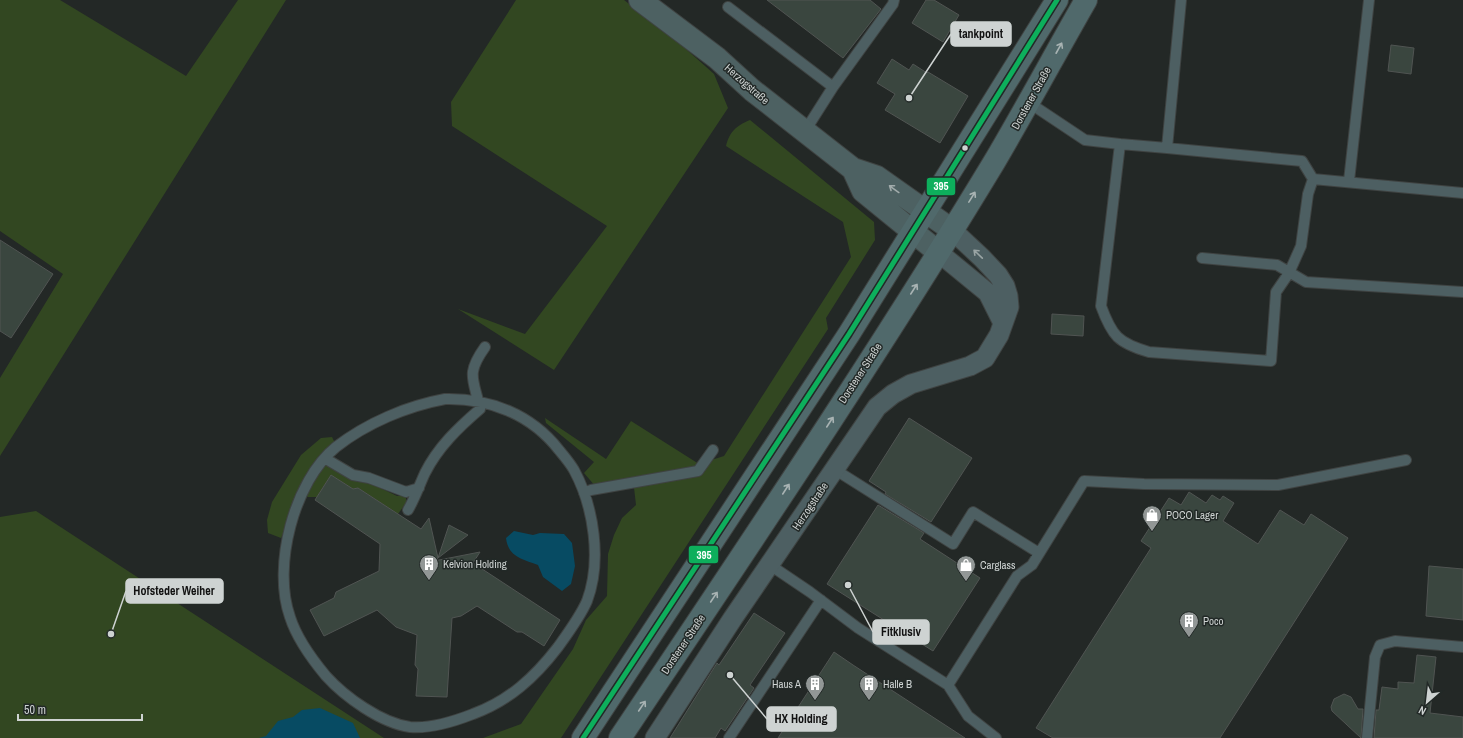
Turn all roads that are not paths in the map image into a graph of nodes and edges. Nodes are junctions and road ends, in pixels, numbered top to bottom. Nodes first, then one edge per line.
1 (640, 0) edge
2 (894, 0) edge
3 (1057, 0) edge
4 (1086, 0) edge
5 (1181, 0) edge
6 (1369, 0) edge
7 (728, 7) dead end
8 (834, 87) junction
9 (1028, 102) junction
10 (805, 131) junction
11 (1120, 144) junction
12 (1167, 148) junction
13 (853, 169) junction
14 (1313, 179) junction
15 (1349, 181) junction
16 (1463, 193) edge
17 (926, 212) junction
18 (952, 230) junction
19 (913, 232) junction
20 (938, 252) junction
21 (1202, 258) dead end
22 (1289, 273) junction
23 (1463, 292) edge
24 (1003, 323) junction
25 (485, 347) dead end
26 (478, 402) junction
27 (712, 450) dead end
28 (326, 459) junction
29 (1406, 460) dead end
30 (834, 469) junction
31 (419, 488) junction
32 (584, 493) junction
33 (408, 510) dead end
34 (1039, 554) junction
35 (770, 565) junction
36 (821, 600) junction
37 (1463, 647) edge
38 (948, 685) junction
39 (583, 738) edge
40 (620, 738) edge
41 (655, 738) edge
42 (729, 738) edge
43 (996, 738) edge
44 (1368, 738) edge

1 - 10 street, Herzogstraße
2 - 8 lane
3 - 17 main road
9 -> 4 main road, Dorstener Straße
5 - 12 lane
6 - 15 lane
7 - 8 lane
8 - 10 lane
9 - 11 lane
18 -> 9 main road, Dorstener Straße
10 - 13 street, Herzogstraße
11 - 12 lane
11 - 22 lane
12 - 14 lane
17 -> 13 street, Herzogstraße
13 - 19 street, Herzogstraße
14 - 15 lane
14 - 22 lane
15 - 16 lane
17 - 18 street, Herzogstraße
17 - 19 main road
18 - 20 main road, Dorstener Straße
24 -> 18 street, Herzogstraße
19 - 20 street, Herzogstraße
19 - 39 main road
20 - 24 street, Herzogstraße
40 -> 20 main road, Dorstener Straße
21 - 22 lane
22 - 23 lane
24 - 30 street, Herzogstraße
25 - 26 lane
26 - 28 lane
26 - 31 lane
26 - 32 lane
27 - 32 lane
28 - 31 lane
28 - 32 lane
29 - 34 lane
30 - 34 lane
30 - 35 street, Herzogstraße
31 - 33 lane
34 - 38 lane
35 - 36 lane
35 - 41 street, Herzogstraße
36 - 38 lane
36 - 42 lane
37 - 44 lane
38 - 43 lane

